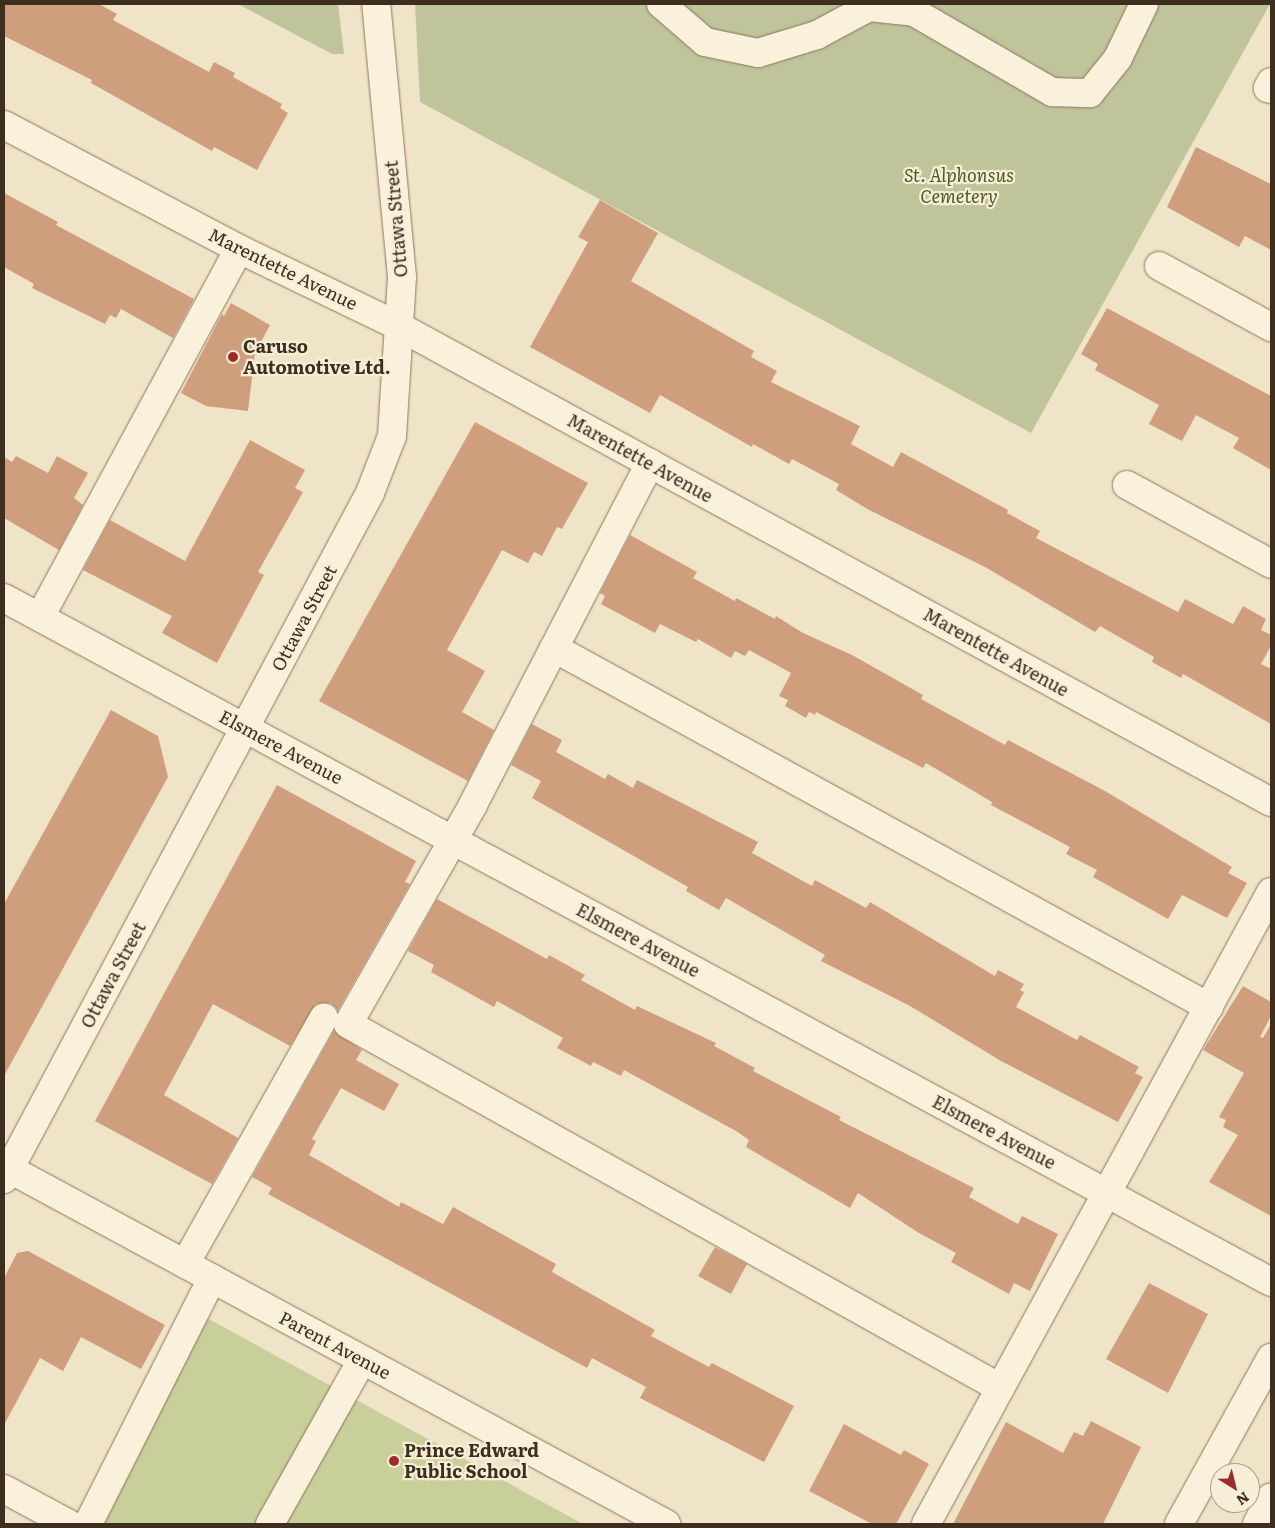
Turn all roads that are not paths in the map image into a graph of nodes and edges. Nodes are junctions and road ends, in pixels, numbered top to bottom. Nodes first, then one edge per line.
1 (376, 4) edge
2 (661, 4) edge
3 (1144, 4) edge
4 (1271, 82) edge
5 (1271, 90) edge
6 (4, 125) edge
7 (239, 249) junction
8 (1159, 266) dead end
9 (400, 327) junction
10 (1271, 328) edge
11 (650, 463) junction
12 (1127, 485) dead end
13 (1271, 564) edge
14 (4, 598) edge
15 (40, 617) junction
16 (554, 648) junction
17 (245, 728) junction
18 (1271, 802) edge
19 (452, 840) junction
20 (1271, 892) edge
21 (1209, 1007) junction
22 (324, 1017) dead end
23 (5, 1171) edge
24 (1107, 1193) junction
25 (185, 1264) junction
26 (212, 1279) junction
27 (1271, 1282) edge
28 (1271, 1358) edge
29 (362, 1360) junction
30 (1000, 1388) junction
31 (4, 1489) edge
32 (1271, 1498) edge
33 (85, 1524) edge
34 (270, 1524) edge
35 (666, 1524) edge
36 (926, 1524) edge
37 (1181, 1524) edge
38 (1257, 1524) edge

1 - 9 street, Ottawa Street
2 - 3 street
4 - 5 street
6 - 7 street, Marentette Avenue
7 - 9 street, Marentette Avenue
7 - 15 street
8 - 10 street
9 - 11 street, Marentette Avenue
9 - 17 street, Ottawa Street
11 - 16 street
11 - 18 street, Marentette Avenue
12 - 13 street
14 - 15 street, Elsmere Avenue
15 - 17 street, Elsmere Avenue
16 - 19 street
16 - 21 street
17 - 19 street, Elsmere Avenue
17 - 23 street, Ottawa Street
19 - 24 street, Elsmere Avenue
19 - 30 street
20 - 21 street
21 - 24 street
22 - 25 street
23 - 25 street, Parent Avenue
24 - 27 street, Elsmere Avenue
24 - 30 street
25 - 26 street, Parent Avenue
26 - 29 street, Parent Avenue
26 - 33 street
28 - 37 street
29 - 34 street
29 - 35 street, Parent Avenue
30 - 36 street
31 - 33 street
32 - 38 street

